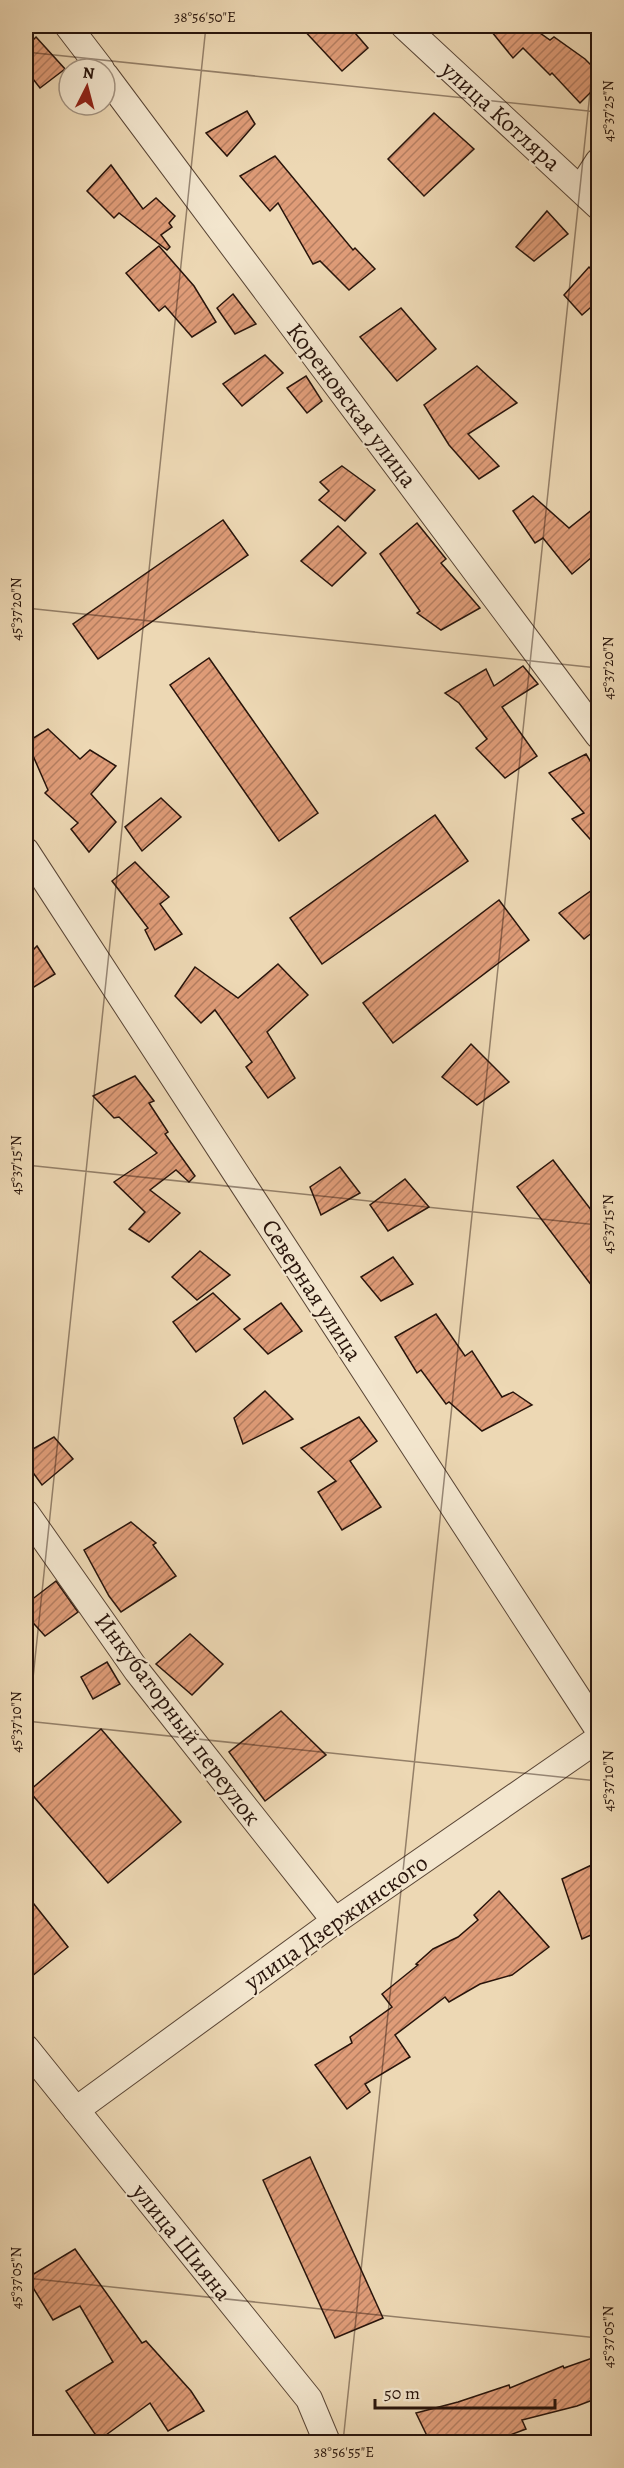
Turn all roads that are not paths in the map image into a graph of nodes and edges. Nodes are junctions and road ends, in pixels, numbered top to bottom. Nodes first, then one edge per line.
1 (68, 26) edge
2 (404, 26) edge
3 (92, 57) edge
4 (117, 91) edge
5 (598, 162) edge
6 (580, 188) junction
7 (598, 206) edge
8 (598, 735) edge
9 (26, 851) edge
10 (26, 1513) edge
11 (598, 1729) edge
12 (598, 1738) edge
13 (335, 1921) junction
14 (26, 2049) edge
15 (76, 2110) junction
16 (327, 2442) edge

1 - 3 street
2 - 6 street, улица Котляра
4 - 8 street, Кореновская улица
5 - 6 street
6 - 7 street, улица Котляра
9 - 11 street, Северная улица
10 - 13 street, Инкубаторный переулок
12 - 13 street, улица Дзержинского
13 - 15 street, улица Дзержинского
14 - 15 street, улица Шияна
15 - 16 street, улица Шияна

